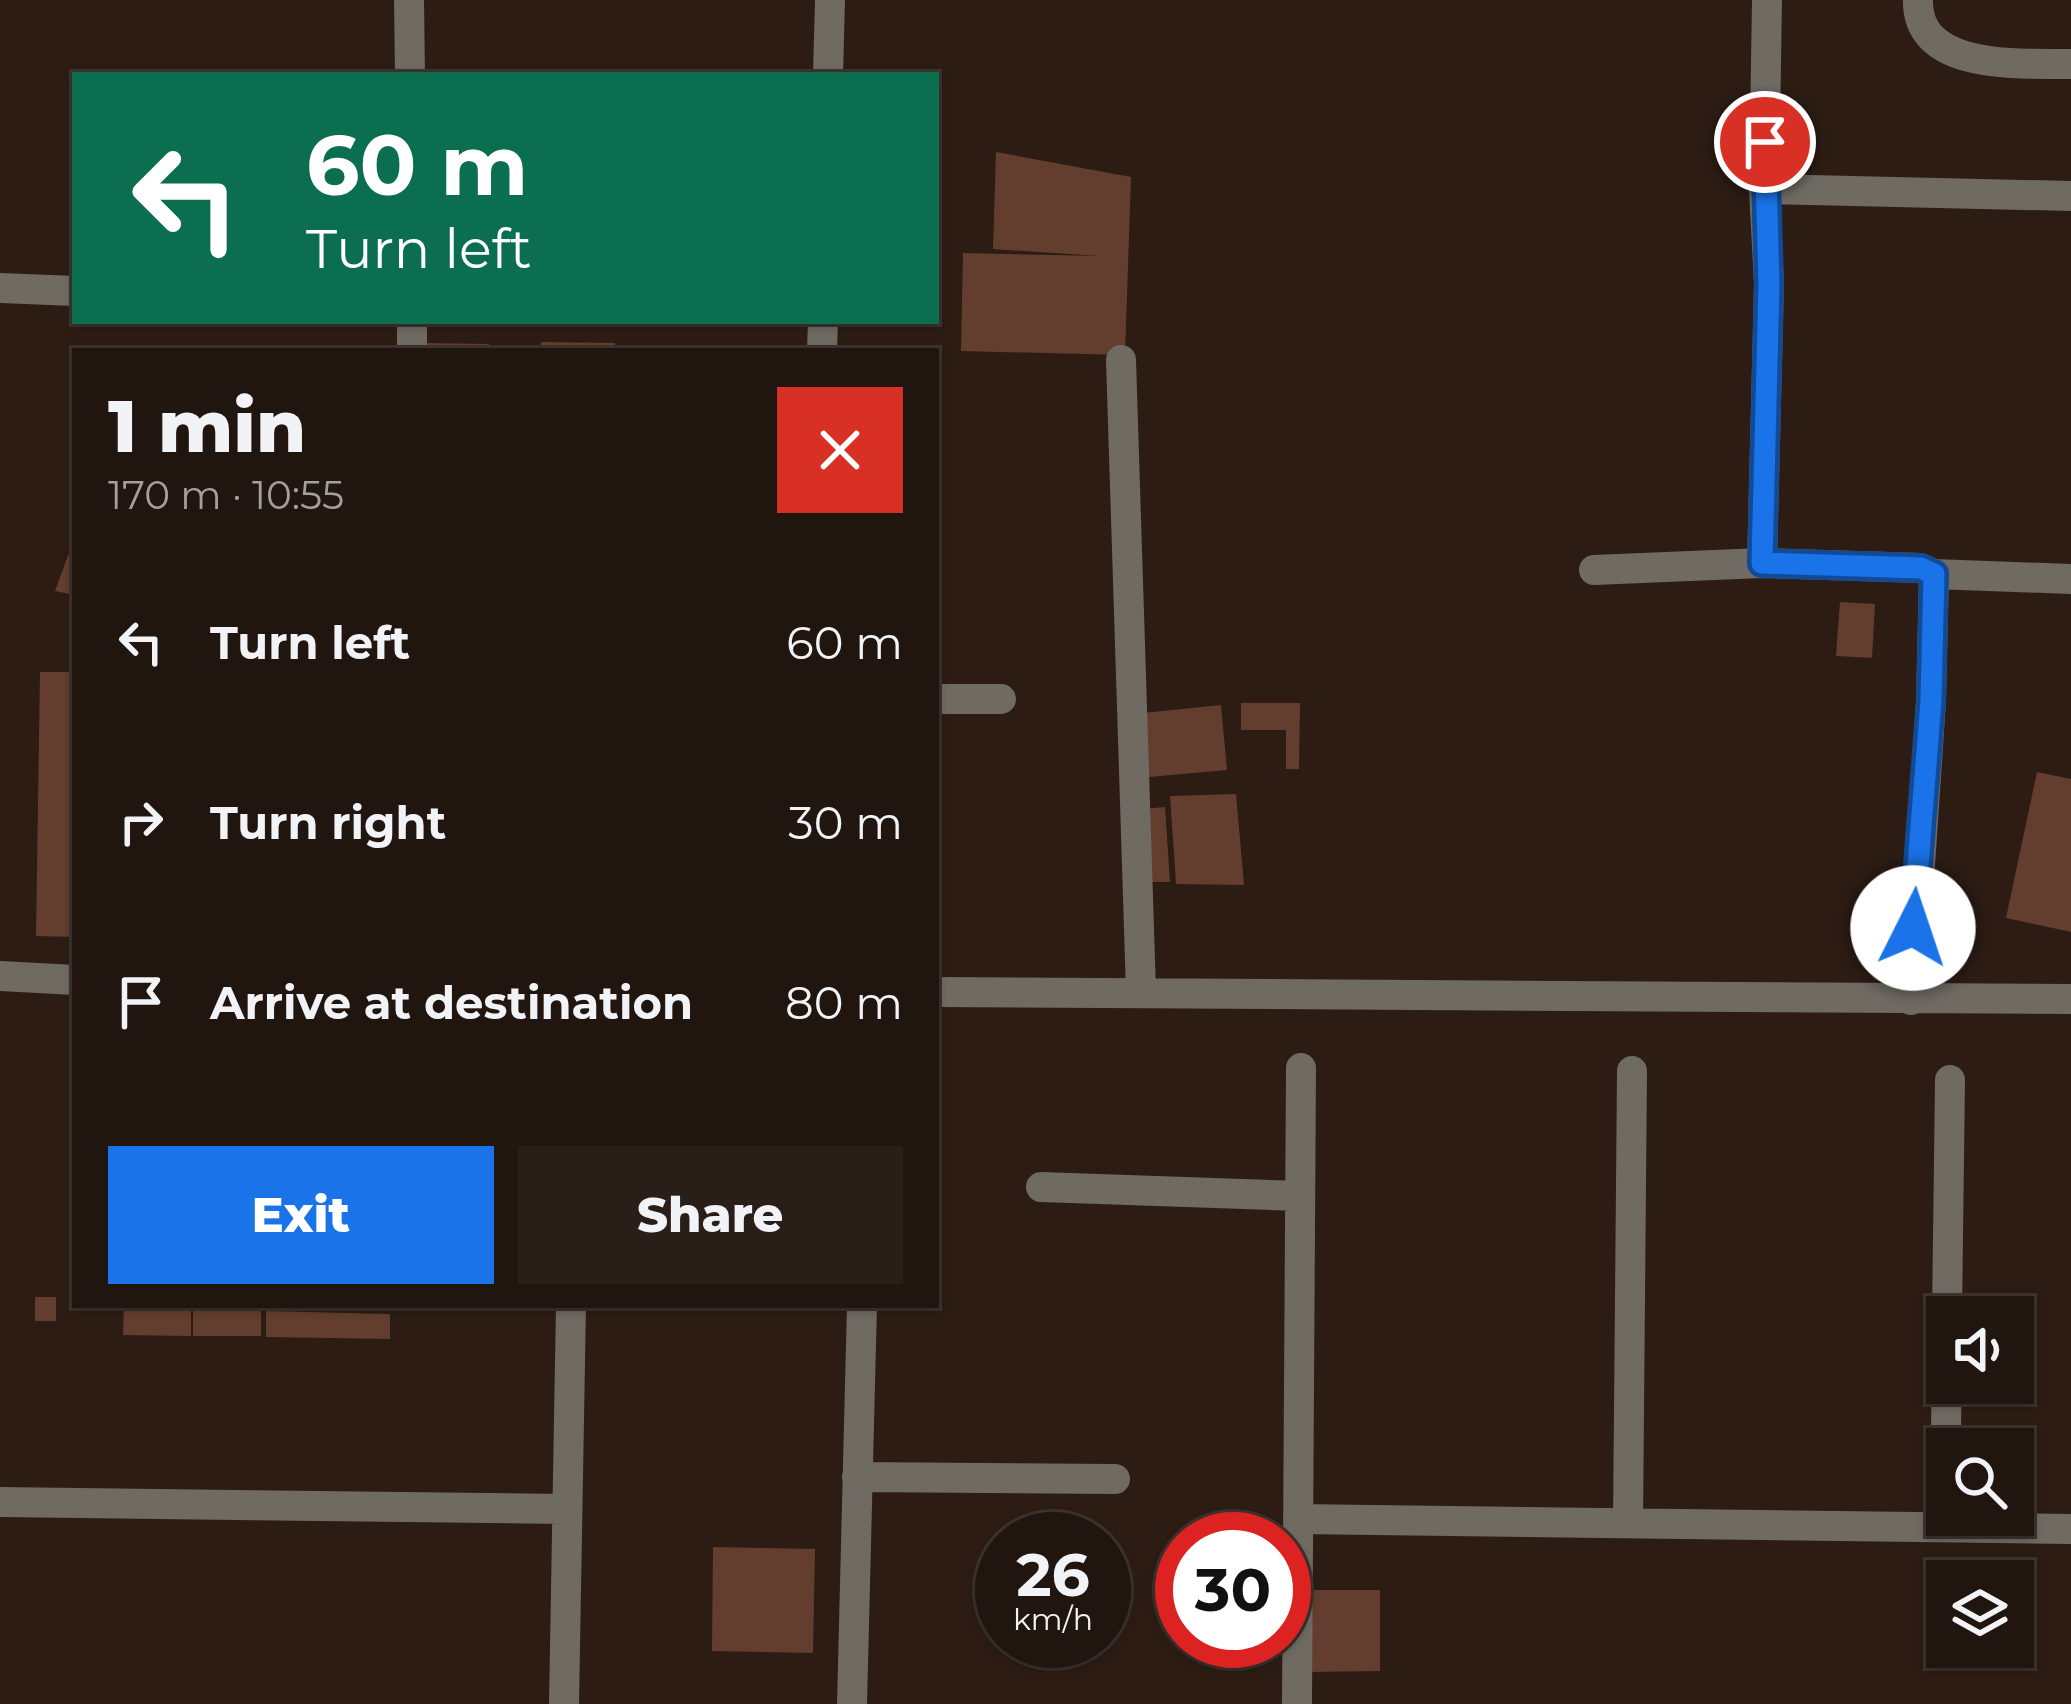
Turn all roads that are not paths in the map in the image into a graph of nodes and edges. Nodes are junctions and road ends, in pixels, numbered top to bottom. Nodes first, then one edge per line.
1 (409, 0) edge
2 (830, 0) edge
3 (1767, 0) edge
4 (1918, 0) edge
5 (2071, 64) edge
6 (410, 72) edge
7 (828, 72) edge
8 (1764, 189) junction
9 (2071, 196) edge
10 (0, 289) edge
11 (72, 291) edge
12 (1121, 360) dead end
13 (1762, 563) junction
14 (1594, 570) dead end
15 (1934, 574) junction
16 (2071, 579) edge
17 (939, 699) edge
18 (1001, 699) dead end
19 (0, 976) edge
20 (72, 980) edge
21 (939, 992) edge
22 (1141, 992) junction
23 (2071, 999) edge
24 (1911, 1000) junction
25 (1301, 1068) dead end
26 (1632, 1071) dead end
27 (1949, 1080) dead end
28 (1041, 1187) dead end
29 (1300, 1196) junction
30 (1947, 1296) edge
31 (571, 1308) edge
32 (862, 1308) edge
33 (857, 1477) junction
34 (1115, 1480) dead end
35 (0, 1502) edge
36 (567, 1509) junction
37 (1298, 1512) edge
38 (1311, 1519) edge
39 (1628, 1523) junction
40 (1926, 1527) edge
41 (2034, 1528) edge
42 (2071, 1529) edge
43 (1298, 1668) edge
44 (564, 1704) edge
45 (852, 1704) edge
46 (1298, 1704) edge

1 - 6 street
2 - 7 street
3 - 8 street
4 - 5 street
8 - 9 street
8 - 13 street
10 - 11 street
12 - 22 street
13 - 14 street
13 - 15 street
15 - 16 street
15 - 24 street
17 - 18 street
19 - 20 street
21 - 22 street
22 - 24 street
23 - 24 street
25 - 29 street
26 - 39 street
27 - 30 street
28 - 29 street
29 - 37 street
31 - 36 street
32 - 33 street
33 - 34 street
33 - 45 street
35 - 36 street
36 - 44 street
38 - 39 street
39 - 40 street
41 - 42 street
43 - 46 street

